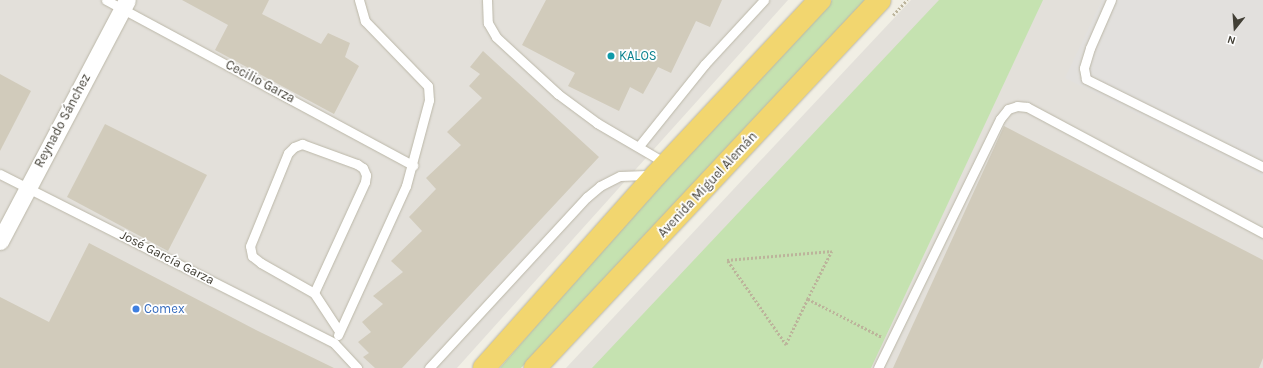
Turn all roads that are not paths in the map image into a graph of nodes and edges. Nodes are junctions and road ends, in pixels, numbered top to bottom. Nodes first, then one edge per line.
1 (106, 0) edge
2 (359, 0) edge
3 (487, 0) edge
4 (764, 0) edge
5 (771, 0) edge
6 (820, 0) edge
7 (880, 0) edge
8 (1111, 0) edge
9 (124, 4) edge
10 (755, 11) junction
11 (639, 146) junction
12 (413, 165) junction
13 (1263, 167) edge
14 (662, 169) junction
15 (0, 174) edge
16 (28, 188) junction
17 (1263, 233) edge
18 (0, 241) edge
19 (314, 293) junction
20 (339, 331) junction
21 (334, 343) junction
22 (357, 368) edge
23 (429, 368) edge
24 (484, 368) edge
25 (535, 368) edge
26 (878, 368) edge

1 - 9 lane, Cecilio Garza
2 - 12 lane
3 - 11 lane
4 - 10 lane
5 - 10 lane
6 - 14 highway
7 - 25 highway, Avenida Miguel Alemán
8 - 13 lane
9 - 12 lane, Cecilio Garza
9 - 16 street, Reynado Sánchez
10 - 11 lane
11 - 14 lane
12 - 20 lane
14 - 23 lane
14 - 24 highway
15 - 16 lane, José García Garza
16 - 18 street, Reynado Sánchez
16 - 21 lane, José García Garza
17 - 26 lane
19 - 19 lane
19 - 20 lane
20 - 21 lane
21 - 22 lane

